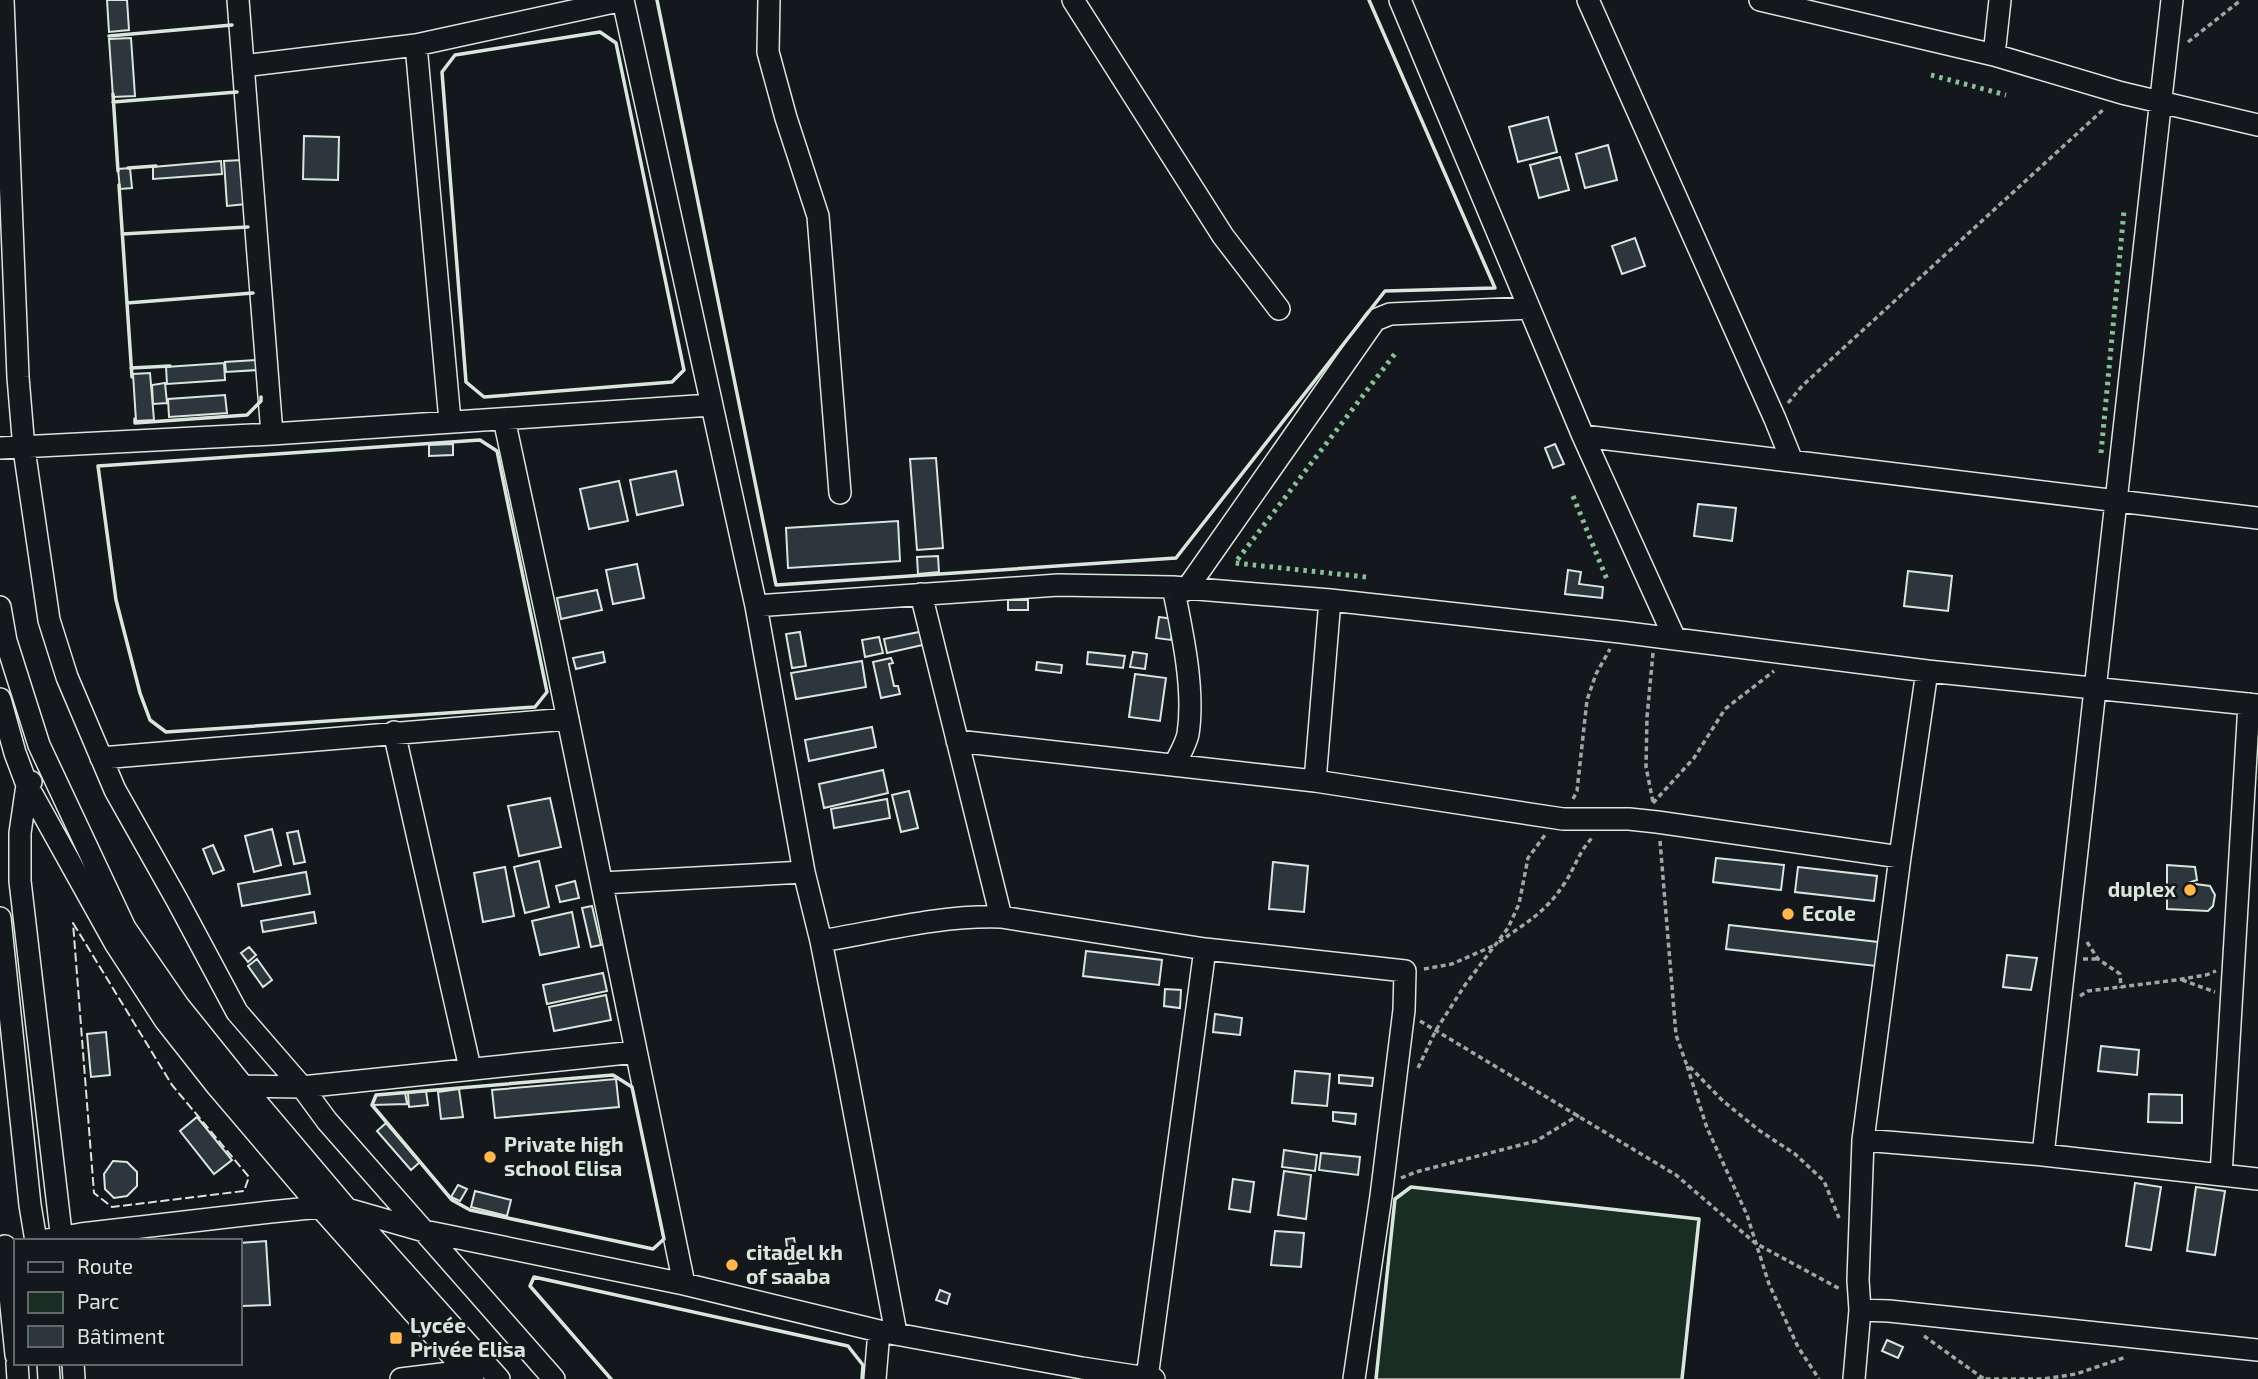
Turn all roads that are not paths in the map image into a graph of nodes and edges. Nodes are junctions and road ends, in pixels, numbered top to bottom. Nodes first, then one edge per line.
1 (4, 0) edge
2 (239, 0) edge
3 (769, 0) edge
4 (1073, 0) edge
5 (1401, 0) edge
6 (1588, 0) edge
7 (1760, 0) edge
8 (2000, 0) edge
9 (2172, 0) edge
10 (1829, 8) edge
11 (416, 45) junction
12 (1994, 55) junction
13 (243, 66) junction
14 (2161, 102) junction
15 (2258, 125) edge
16 (1529, 308) junction
17 (1279, 309) dead end
18 (710, 405) junction
19 (504, 419) junction
20 (450, 421) junction
21 (272, 434) junction
22 (1583, 436) junction
23 (0, 448) edge
24 (24, 449) junction
25 (1792, 461) junction
26 (840, 493) dead end
27 (2116, 501) junction
28 (2258, 518) edge
29 (1180, 589) junction
30 (921, 594) junction
31 (1330, 600) junction
32 (756, 606) junction
33 (0, 607) edge
34 (1665, 638) junction
35 (1927, 671) junction
36 (2098, 690) junction
37 (0, 699) edge
38 (2253, 704) edge
39 (568, 719) junction
40 (394, 732) junction
41 (957, 741) junction
42 (39, 745) junction
43 (7, 753) edge
44 (101, 758) junction
45 (1175, 764) junction
46 (50, 770) junction
47 (1315, 781) junction
48 (27, 785) junction
49 (1900, 858) junction
50 (804, 872) junction
51 (602, 883) junction
52 (1001, 916) junction
53 (0, 918) edge
54 (821, 941) junction
55 (1205, 949) junction
56 (636, 1052) junction
57 (470, 1068) junction
58 (243, 1086) junction
59 (302, 1087) junction
60 (1863, 1140) junction
61 (2043, 1155) junction
62 (2221, 1175) junction
63 (2258, 1180) edge
64 (320, 1208) junction
65 (347, 1209) junction
66 (424, 1231) junction
67 (38, 1239) edge
68 (62, 1239) edge
69 (7, 1246) edge
70 (684, 1284) junction
71 (1859, 1304) junction
72 (14, 1331) edge
73 (887, 1332) junction
74 (2258, 1350) edge
75 (1082, 1374) edge
76 (470, 1375) edge
77 (1151, 1378) edge
78 (401, 1379) edge
79 (499, 1379) edge
80 (554, 1379) edge
81 (875, 1379) edge
82 (1354, 1379) edge
83 (1854, 1379) edge

1 - 24 street
2 - 13 street
3 - 26 street
4 - 17 street
5 - 16 street
6 - 25 street
7 - 10 street
8 - 12 street
9 - 14 street
10 - 12 street
11 - 13 street
11 - 18 street
11 - 20 street
12 - 14 street
13 - 21 street
14 - 15 street
14 - 27 street
16 - 22 street
16 - 29 street
18 - 19 street
18 - 32 street
19 - 20 street
19 - 39 street
20 - 21 street
21 - 24 street
22 - 25 street
22 - 34 street
23 - 24 street
24 - 44 street
25 - 27 street
27 - 28 street
27 - 36 street
29 - 30 street
29 - 31 street
29 - 45 street
30 - 32 street
30 - 41 street
31 - 34 street
31 - 47 street
32 - 50 street
33 - 42 street
34 - 35 street
35 - 36 street
35 - 49 street
36 - 38 street
36 - 61 street
37 - 43 street
38 - 62 street
39 - 40 street
39 - 51 street
40 - 44 street
40 - 57 street
41 - 45 street
41 - 52 street
42 - 43 street
42 - 46 street
43 - 48 street
44 - 59 street
45 - 47 street
46 - 48 street
46 - 58 street
47 - 49 street
48 - 64 street
48 - 68 street
49 - 60 street
50 - 51 street
50 - 54 street
51 - 56 street
52 - 54 street
52 - 55 street
53 - 67 street
54 - 73 street
55 - 77 street
55 - 82 street
56 - 57 street
56 - 70 street
57 - 59 street
58 - 59 street
58 - 65 street
59 - 66 street
60 - 61 street
60 - 71 street
61 - 62 street
62 - 63 street
64 - 65 street
64 - 68 street
64 - 76 street
65 - 66 street
65 - 79 street
66 - 70 street
66 - 80 street
69 - 72 street
70 - 73 street
71 - 74 street
71 - 83 street
73 - 75 street
73 - 81 street
75 - 77 street
76 - 78 street

